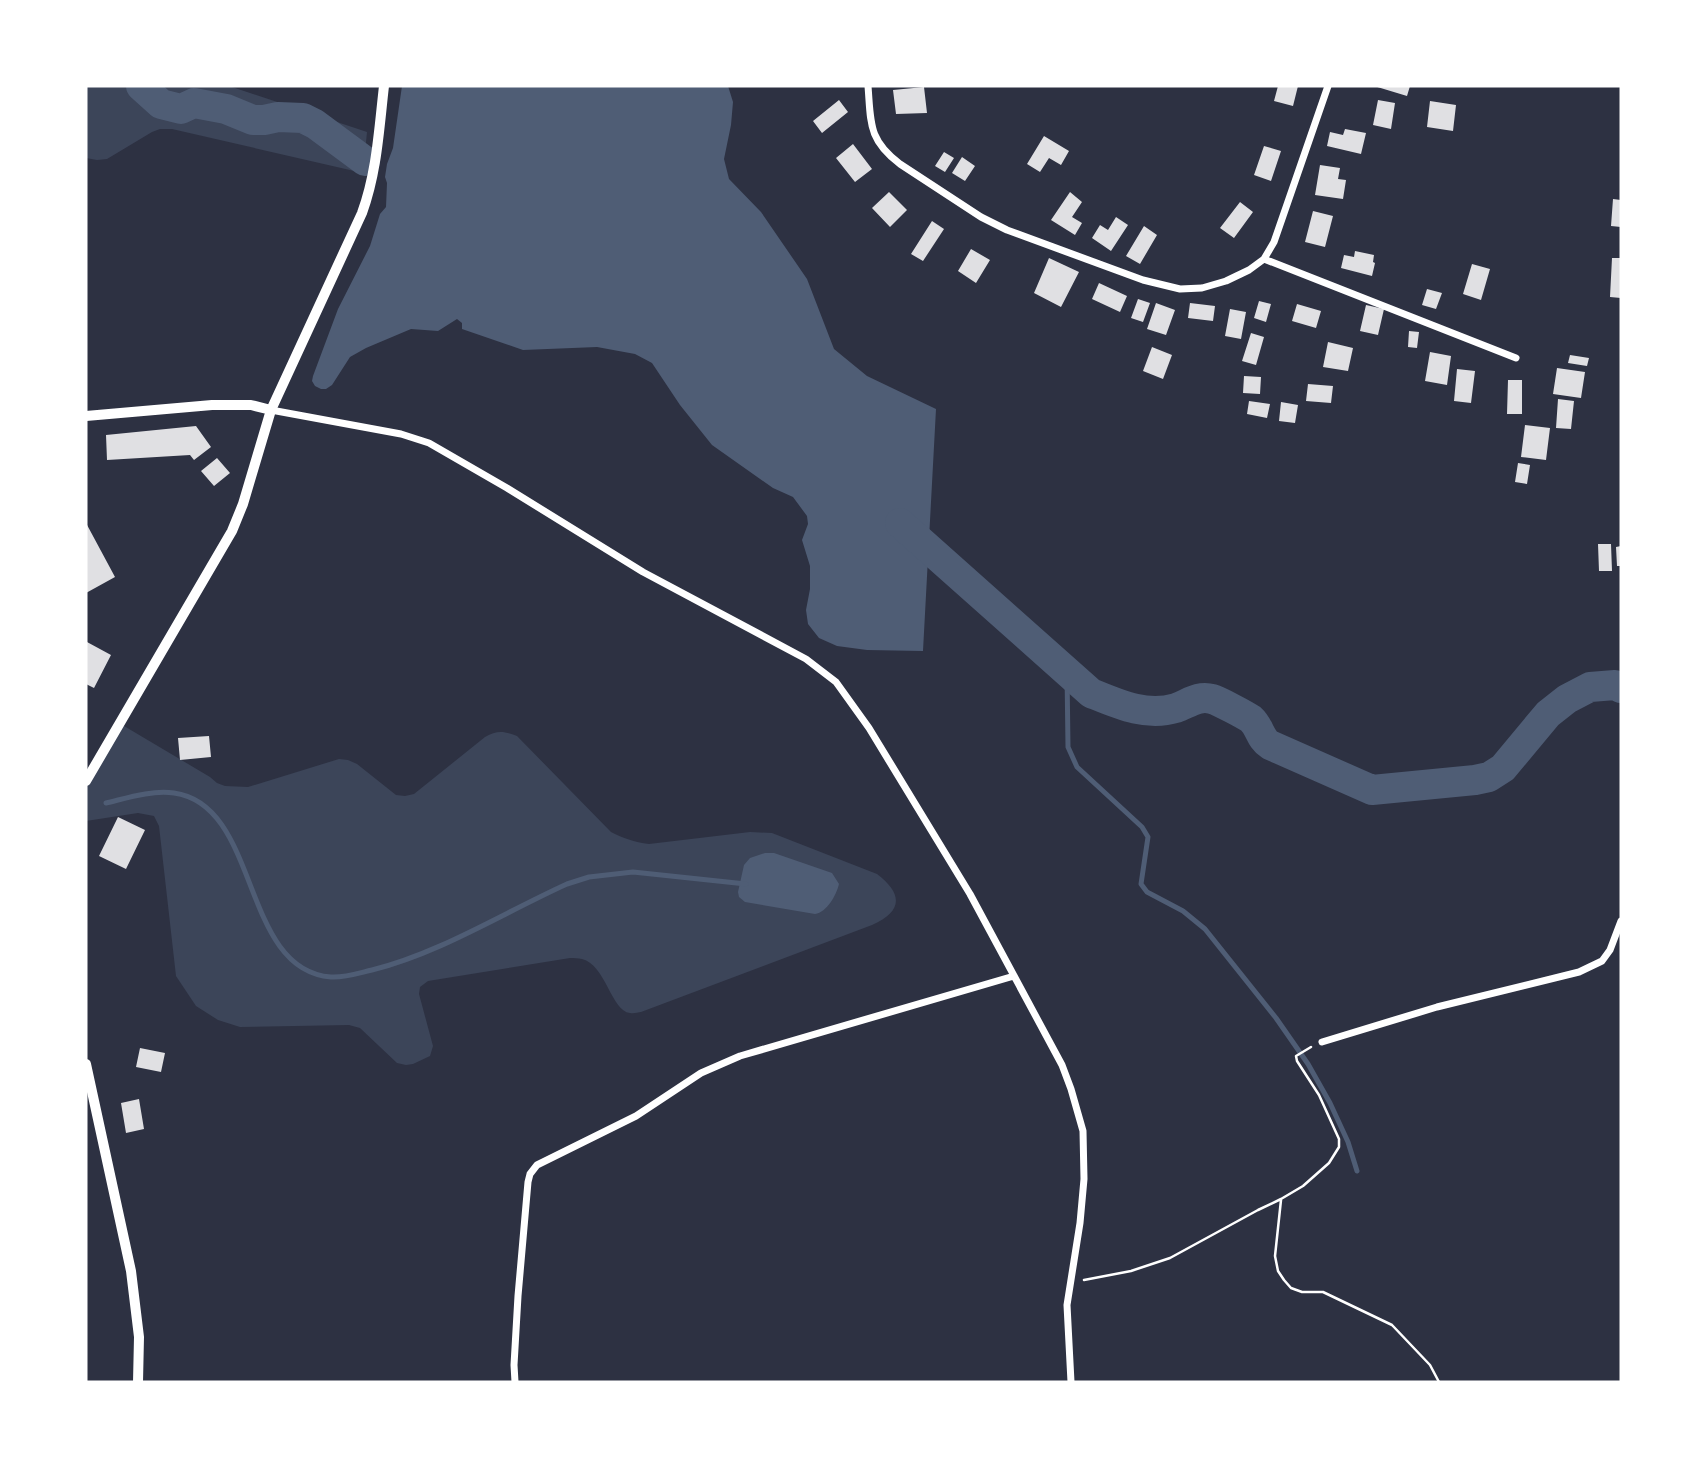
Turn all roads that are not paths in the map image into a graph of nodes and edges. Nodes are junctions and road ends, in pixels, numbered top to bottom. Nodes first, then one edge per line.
1 (384, 86) edge
2 (868, 86) edge
3 (1328, 86) edge
4 (1264, 259) junction
5 (1516, 358) dead end
6 (271, 410) junction
7 (86, 416) edge
8 (86, 781) edge
9 (1621, 921) edge
10 (1014, 976) junction
11 (1322, 1042) dead end
12 (86, 1064) edge
13 (138, 1382) edge
14 (516, 1382) edge
15 (1071, 1382) edge

1 - 6 street
2 - 4 street
3 - 4 street
4 - 5 street
6 - 7 street
6 - 8 street
6 - 10 street
9 - 11 street
10 - 14 street
10 - 15 street
12 - 13 street

